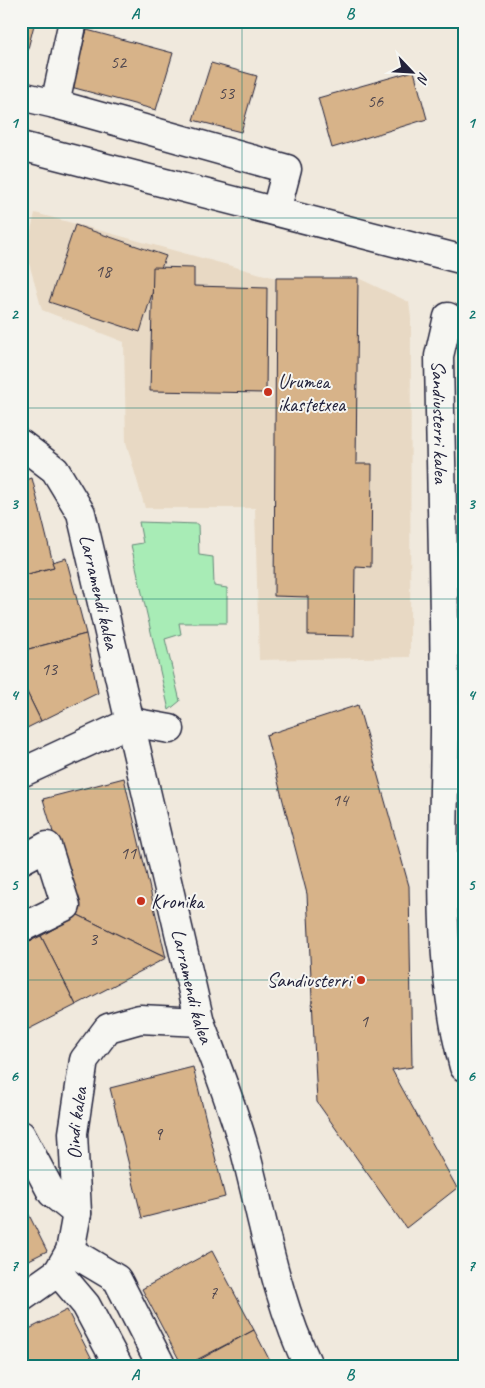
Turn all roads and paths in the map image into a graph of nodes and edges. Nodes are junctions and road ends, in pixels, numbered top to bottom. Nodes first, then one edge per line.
1 (73, 21) edge
2 (21, 96) edge
3 (54, 104) junction
4 (21, 146) edge
5 (276, 212) junction
6 (464, 260) edge
7 (448, 317) dead end
8 (21, 444) edge
9 (131, 722) junction
10 (170, 729) dead end
11 (21, 773) edge
12 (21, 860) edge
13 (21, 928) edge
14 (200, 1022) junction
15 (464, 1067) edge
16 (21, 1135) edge
17 (77, 1214) junction
18 (64, 1262) junction
19 (21, 1298) edge
20 (119, 1367) edge
21 (162, 1367) edge
22 (309, 1367) edge

1 - 3 street
2 - 3 street
3 - 5 street
4 - 5 street
5 - 6 street
7 - 15 street, Sandiusterri kalea
8 - 9 street, Larramendi kalea
9 - 10 street
9 - 11 street
9 - 14 street, Larramendi kalea
12 - 13 street
14 - 17 street, Oindi kalea
14 - 22 street, Larramendi kalea
16 - 17 street
17 - 18 street, Oindi kalea
18 - 19 street
18 - 20 street
18 - 21 street

